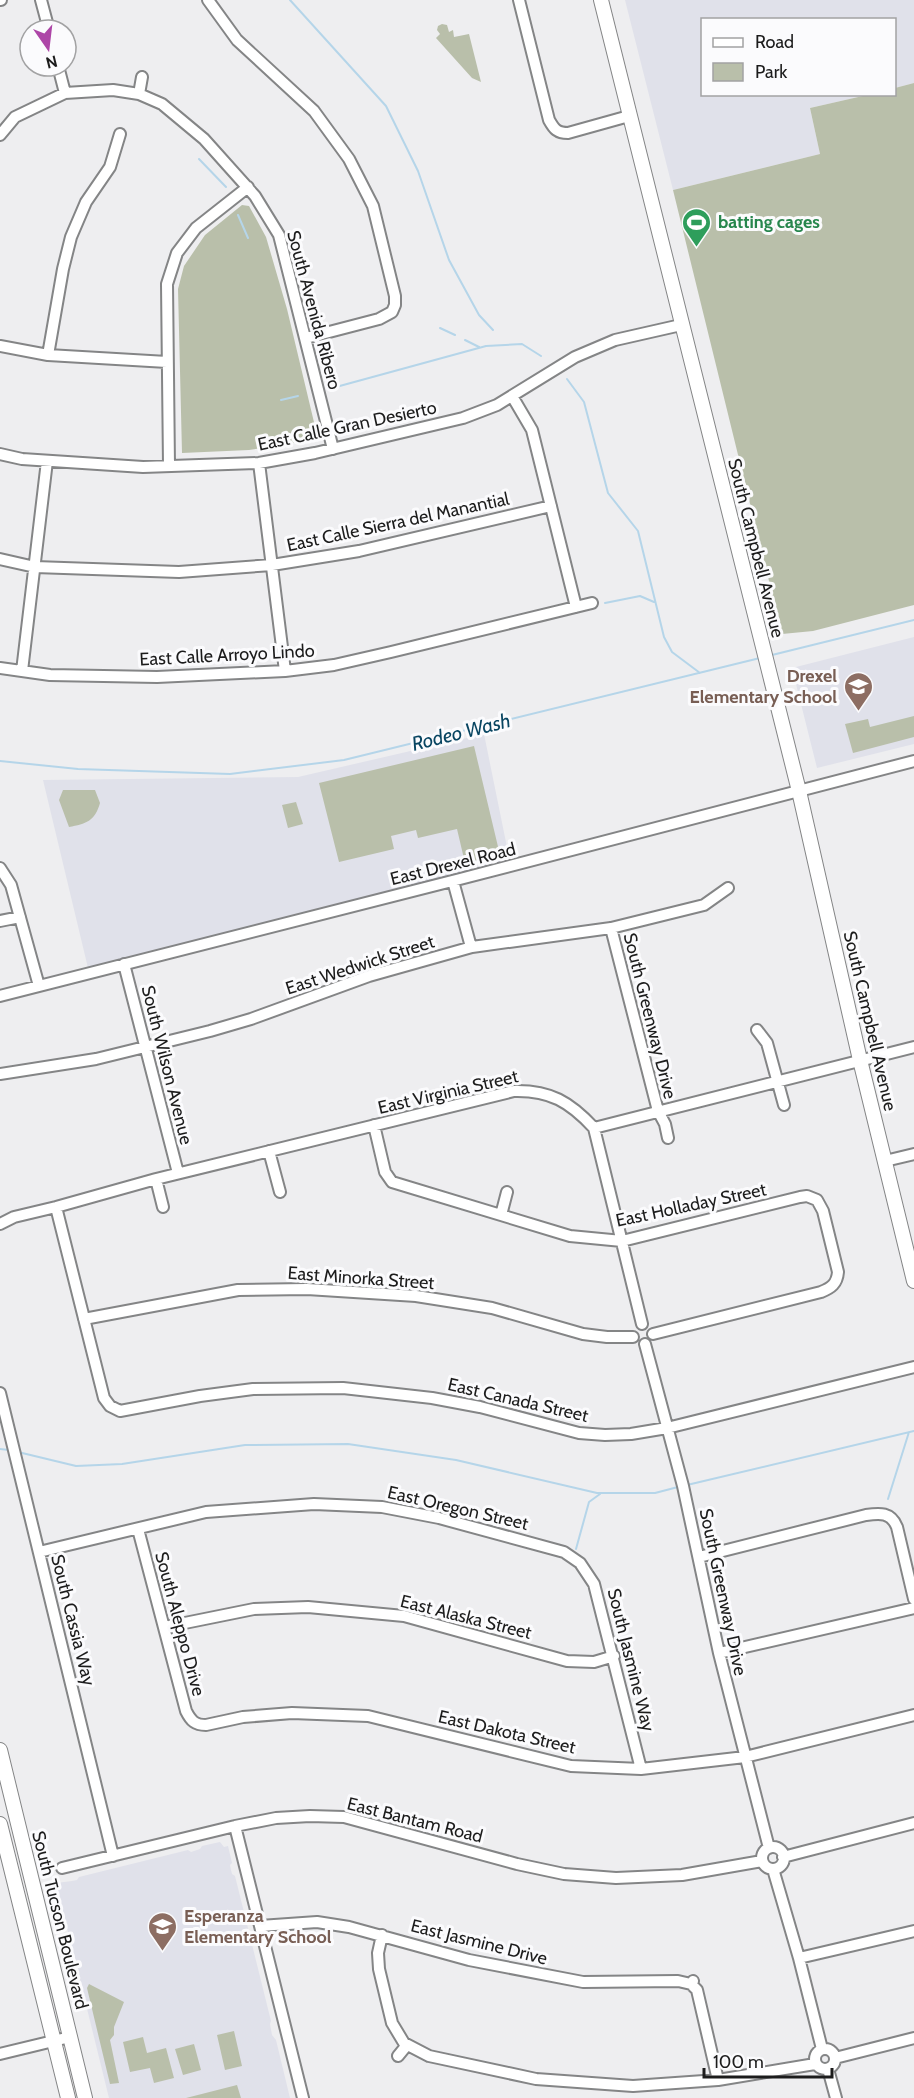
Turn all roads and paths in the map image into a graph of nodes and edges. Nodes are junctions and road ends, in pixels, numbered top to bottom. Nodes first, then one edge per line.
1 (41, 0) edge
2 (208, 0) edge
3 (519, 0) edge
4 (601, 0) edge
5 (46, 18) edge
6 (142, 77) dead end
7 (61, 78) edge
8 (65, 93) junction
9 (139, 94) junction
10 (629, 116) junction
11 (120, 134) dead end
12 (0, 135) edge
13 (248, 187) junction
14 (681, 325) junction
15 (306, 338) junction
16 (0, 345) edge
17 (48, 355) junction
18 (167, 362) junction
19 (512, 396) junction
20 (333, 449) junction
21 (0, 454) edge
22 (48, 461) junction
23 (259, 463) junction
24 (169, 466) junction
25 (551, 506) junction
26 (0, 559) edge
27 (272, 565) junction
28 (35, 567) junction
29 (592, 603) dead end
30 (576, 607) junction
31 (0, 668) edge
32 (22, 671) junction
33 (285, 671) junction
34 (914, 761) edge
35 (799, 791) junction
36 (0, 868) edge
37 (453, 881) junction
38 (728, 888) dead end
39 (20, 917) junction
40 (0, 921) edge
41 (611, 928) junction
42 (471, 947) junction
43 (124, 964) junction
44 (39, 986) junction
45 (0, 996) edge
46 (757, 1030) dead end
47 (146, 1046) junction
48 (914, 1047) edge
49 (860, 1060) junction
50 (0, 1074) edge
51 (778, 1081) junction
52 (784, 1106) dead end
53 (658, 1112) junction
54 (374, 1125) junction
55 (594, 1128) junction
56 (668, 1138) dead end
57 (269, 1151) junction
58 (914, 1154) edge
59 (885, 1161) junction
60 (178, 1173) junction
61 (156, 1179) junction
62 (280, 1192) dead end
63 (507, 1192) dead end
64 (163, 1207) dead end
65 (56, 1208) junction
66 (501, 1215) junction
67 (0, 1224) edge
68 (622, 1241) junction
69 (912, 1260) edge
70 (914, 1281) edge
71 (84, 1319) junction
72 (642, 1324) junction
73 (653, 1334) junction
74 (633, 1337) junction
75 (645, 1344) junction
76 (914, 1367) edge
77 (0, 1393) edge
78 (667, 1428) junction
79 (138, 1529) junction
80 (39, 1552) junction
81 (699, 1557) junction
82 (580, 1563) joint
83 (914, 1599) edge
84 (914, 1608) edge
85 (165, 1627) junction
86 (718, 1653) junction
87 (614, 1656) junction
88 (914, 1715) edge
89 (195, 1725) joint
90 (0, 1750) edge
91 (745, 1757) junction
92 (641, 1769) junction
93 (914, 1823) edge
94 (0, 1824) edge
95 (235, 1826) junction
96 (769, 1848) junction
97 (113, 1856) junction
98 (783, 1857) junction
99 (762, 1861) junction
100 (62, 1868) dead end
101 (772, 1869) junction
102 (260, 1926) junction
103 (914, 1931) edge
104 (382, 1935) junction
105 (799, 1958) junction
106 (70, 2037) junction
107 (914, 2038) edge
108 (53, 2041) junction
109 (407, 2045) junction
110 (822, 2049) junction
111 (0, 2054) edge
112 (398, 2056) dead end
113 (835, 2058) junction
114 (815, 2064) junction
115 (828, 2069) junction
116 (718, 2080) junction
117 (68, 2098) edge
118 (85, 2098) edge
119 (303, 2098) edge
120 (836, 2098) edge

1 - 5 street
2 - 15 street
3 - 10 street
4 - 10 main road, South Campbell Avenue
6 - 9 street
7 - 8 street
8 - 9 street, South Avenida Ribero
8 - 12 street
9 - 13 street, South Avenida Ribero
10 - 14 main road, South Campbell Avenue
11 - 17 street
13 - 15 street, South Avenida Ribero
13 - 18 street
14 - 19 street, East Calle Gran Desierto
14 - 35 main road, South Campbell Avenue
15 - 20 street, South Avenida Ribero
16 - 17 street
17 - 18 street
18 - 24 street
19 - 20 street, East Calle Gran Desierto
19 - 25 street
20 - 23 street, East Calle Gran Desierto
21 - 22 street, East Calle Gran Desierto
22 - 24 street, East Calle Gran Desierto
22 - 28 street
23 - 24 street, East Calle Gran Desierto
23 - 27 street
25 - 27 street, East Calle Sierra del Manantial
25 - 30 street
26 - 28 street, East Calle Sierra del Manantial
27 - 28 street, East Calle Sierra del Manantial
27 - 33 street
28 - 32 street
29 - 30 street, East Calle Arroyo Lindo
30 - 33 street, East Calle Arroyo Lindo
31 - 32 street, East Calle Arroyo Lindo
32 - 33 street, East Calle Arroyo Lindo
34 - 35 street, East Drexel Road
35 - 37 street, East Drexel Road
35 - 49 main road, South Campbell Avenue
36 - 39 street
37 - 42 street
37 - 43 street, East Drexel Road
38 - 41 street, East Wedwick Street
39 - 40 street
39 - 44 street
41 - 42 street, East Wedwick Street
41 - 53 street, South Greenway Drive
42 - 47 street, East Wedwick Street
43 - 44 street, East Drexel Road
43 - 47 street, South Wilson Avenue
44 - 45 street, East Drexel Road
46 - 51 street
47 - 50 street, East Wedwick Street
47 - 60 street, South Wilson Avenue
48 - 49 street
49 - 51 street
49 - 59 main road, South Campbell Avenue
51 - 52 street
51 - 53 street
53 - 55 street
53 - 56 street
54 - 55 street, East Virginia Street
54 - 57 street, East Virginia Street
54 - 66 street, East Holladay Street
55 - 68 street
57 - 60 street, East Virginia Street
57 - 62 street
58 - 59 street
59 - 69 main road, South Campbell Avenue
60 - 61 street, East Virginia Street
61 - 64 street
61 - 65 street, East Virginia Street
63 - 66 street
65 - 67 street, East Virginia Street
65 - 71 street
66 - 68 street, East Holladay Street
68 - 72 street
68 - 73 street, East Holladay Street
69 - 70 main road, South Campbell Avenue
71 - 74 street, East Minorka Street
71 - 78 street, East Canada Street
72 - 73 street
72 - 74 street
73 - 75 street
74 - 75 street
75 - 78 street, South Greenway Drive
76 - 78 street, East Canada Street
77 - 80 street, South Cassia Way
78 - 81 street, South Greenway Drive
79 - 80 street, East Oregon Street
79 - 82 street, East Oregon Street
79 - 85 street, South Aleppo Drive
80 - 97 street, South Cassia Way
81 - 83 street
81 - 86 street, South Greenway Drive
82 - 87 street, South Jasmine Way
84 - 86 street
85 - 87 street, East Alaska Street
85 - 89 street, South Aleppo Drive
86 - 91 street, South Greenway Drive
87 - 92 street, South Jasmine Way
88 - 91 street, East Dakota Street
89 - 92 street, East Dakota Street
90 - 106 main road, South Tucson Boulevard
91 - 92 street, East Dakota Street
91 - 96 street, South Greenway Drive
93 - 98 street
94 - 108 main road, South Tucson Boulevard
95 - 97 street, East Bantam Road
95 - 99 street, East Bantam Road
95 - 102 street
96 - 98 street
96 - 99 street
97 - 100 street, East Bantam Road
98 - 101 street
99 - 101 street
101 - 105 street
102 - 104 street, East Jasmine Drive
102 - 119 street
103 - 105 street
104 - 109 street
104 - 116 street, East Jasmine Drive
105 - 110 street
106 - 108 street
106 - 118 main road, South Tucson Boulevard
107 - 113 street
108 - 111 street
108 - 117 main road, South Tucson Boulevard
109 - 112 street
109 - 116 street
110 - 113 street
110 - 114 street
113 - 115 street
114 - 115 street
114 - 116 street
115 - 120 street

